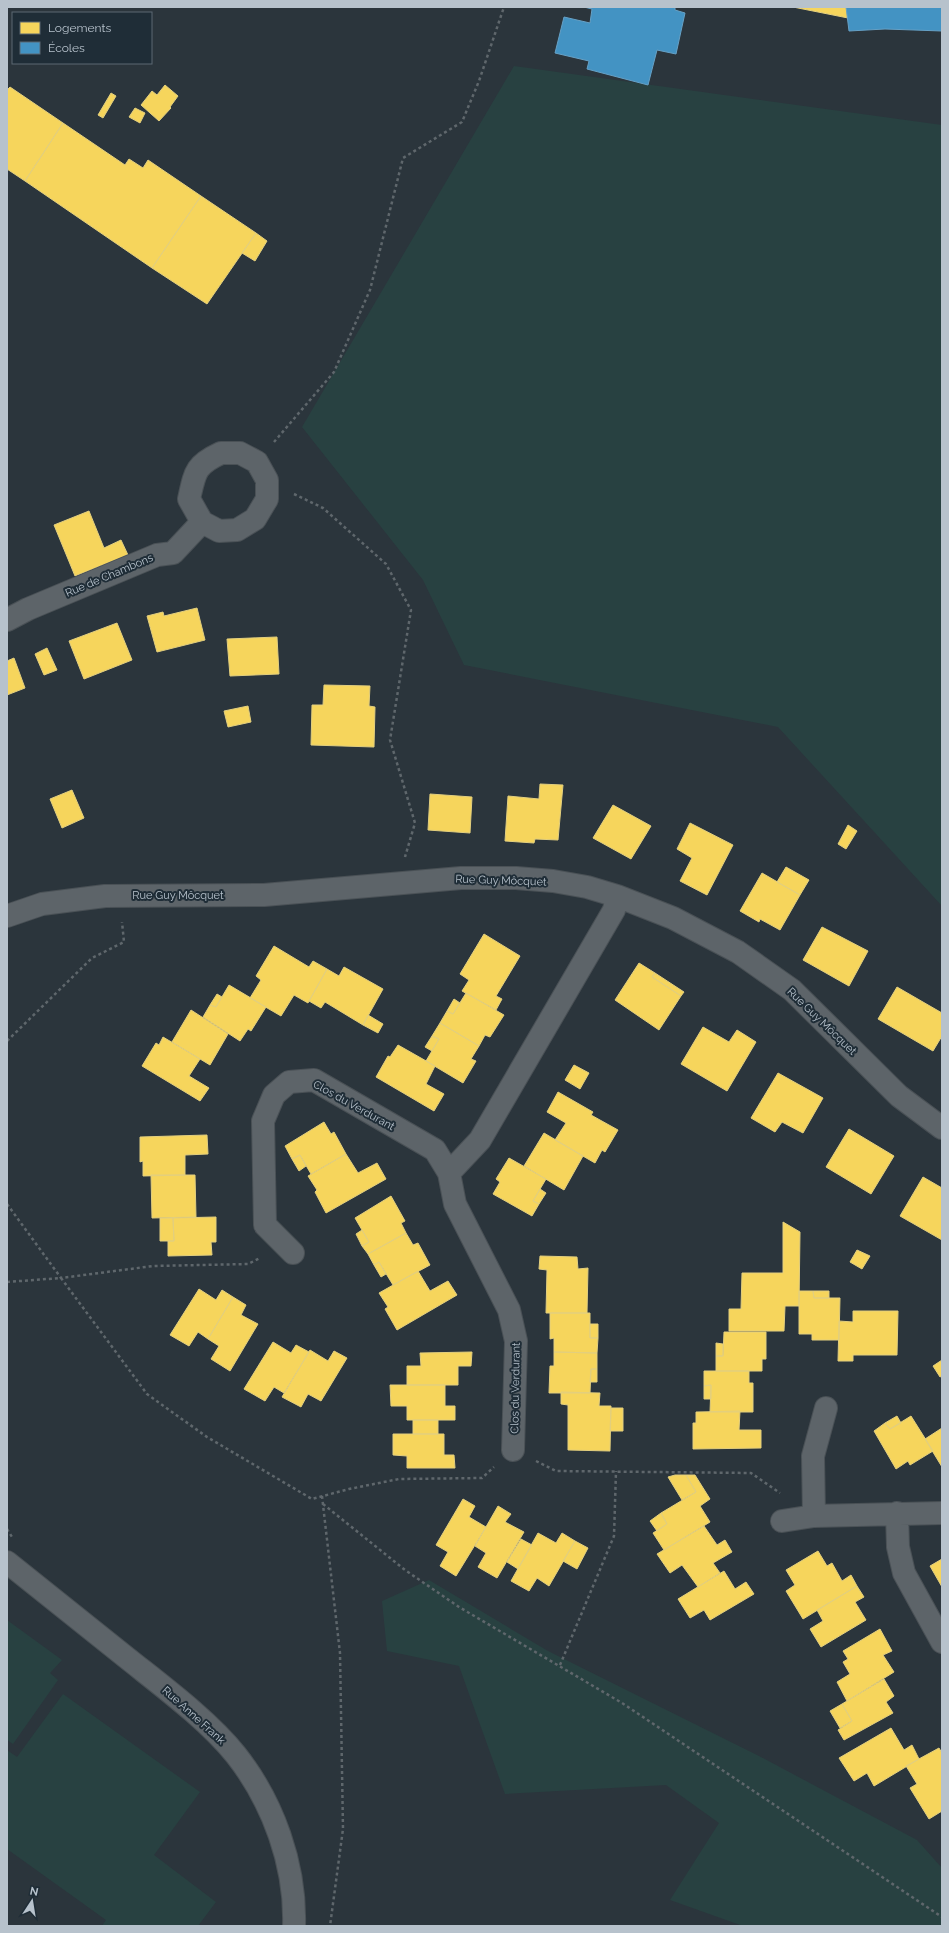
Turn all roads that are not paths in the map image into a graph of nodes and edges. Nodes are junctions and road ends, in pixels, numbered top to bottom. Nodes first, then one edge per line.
1 (202, 522) junction
2 (7, 620) edge
3 (617, 896) junction
4 (7, 916) edge
5 (942, 1128) edge
6 (449, 1173) junction
7 (289, 1249) road end
8 (826, 1408) dead end
9 (514, 1450) road end
10 (897, 1513) junction
11 (942, 1513) edge
12 (814, 1516) junction
13 (782, 1521) dead end
14 (7, 1562) edge
15 (942, 1642) edge
16 (294, 1926) edge

1 - 1 street
1 - 2 street, Rue de Chambons
3 - 4 street, Rue Guy Môcquet
3 - 5 street, Rue Guy Môcquet
3 - 6 street
6 - 7 street, Clos du Verdurant
6 - 9 street, Clos du Verdurant
8 - 12 street
10 - 11 street
10 - 12 street
10 - 15 street
12 - 13 street
14 - 16 street, Rue Anne Frank

